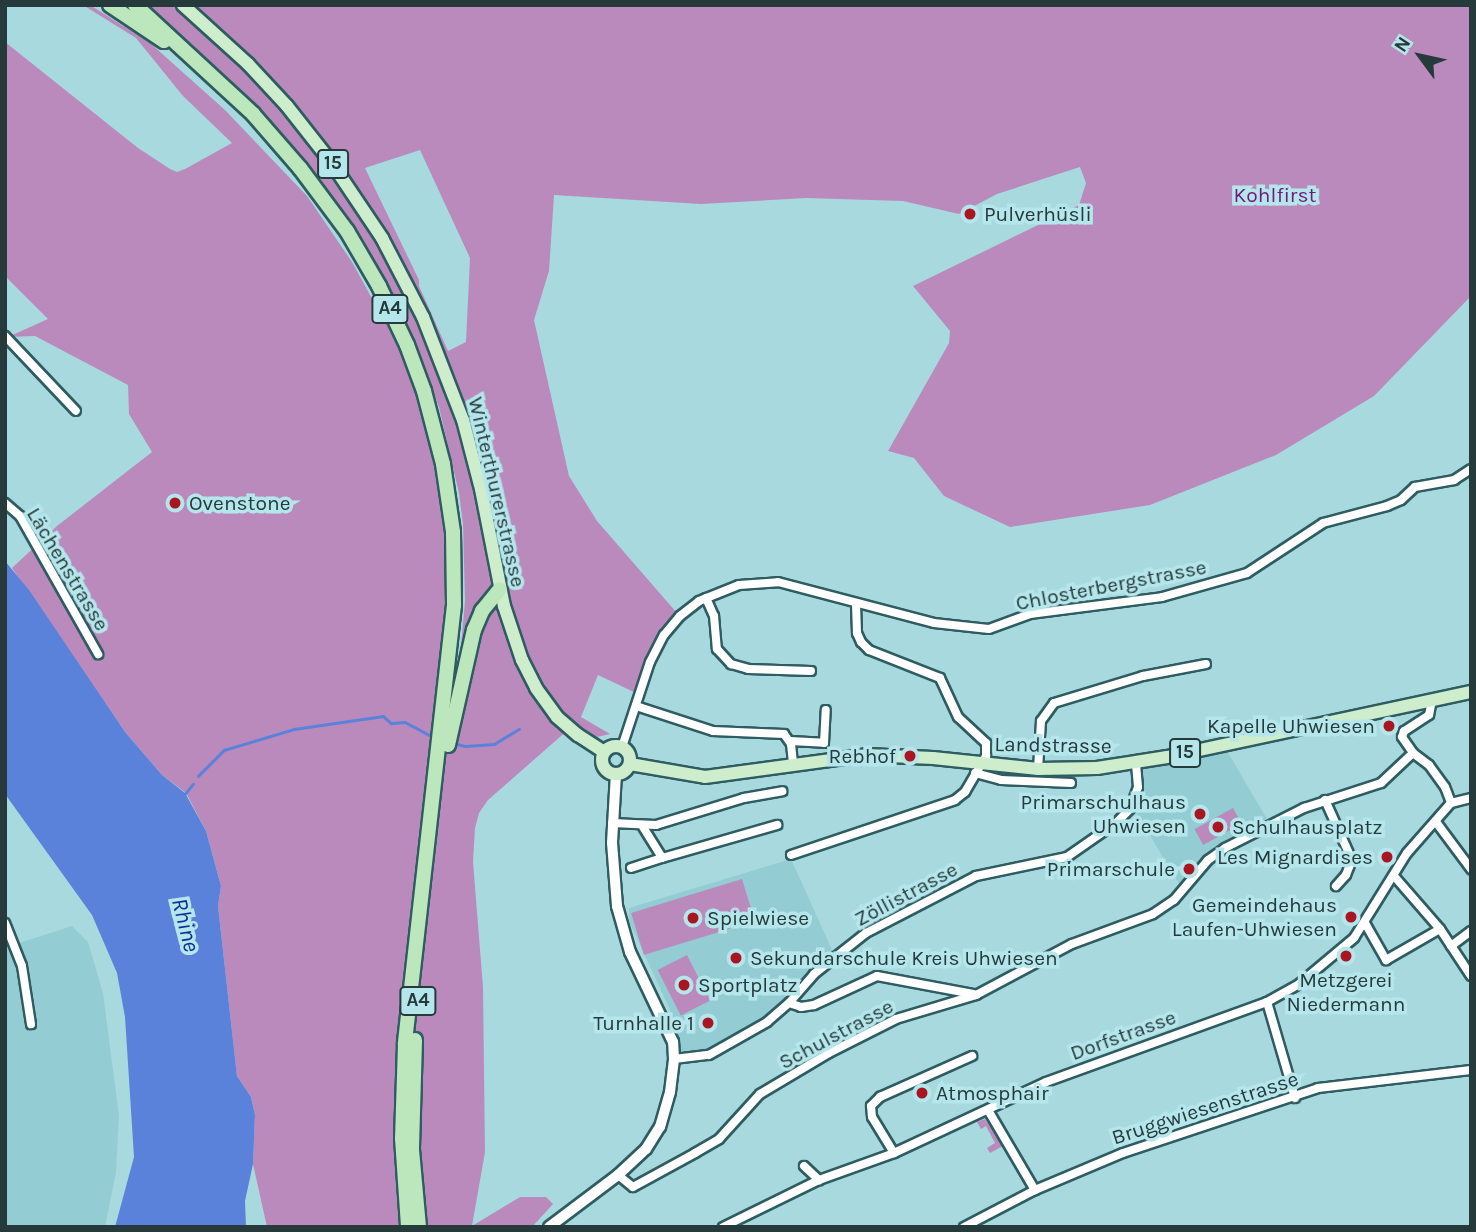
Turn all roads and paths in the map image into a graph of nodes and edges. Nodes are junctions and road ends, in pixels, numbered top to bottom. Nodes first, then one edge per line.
1 (110, 5) edge
2 (135, 5) edge
3 (183, 5) edge
4 (218, 79) junction
5 (6, 336) edge
6 (76, 411) dead end
7 (1471, 469) edge
8 (5, 503) edge
9 (495, 594) junction
10 (706, 598) junction
11 (856, 603) junction
12 (98, 654) dead end
13 (1206, 664) dead end
14 (811, 671) dead end
15 (1471, 692) edge
16 (1432, 700) junction
17 (636, 706) junction
18 (450, 708) junction
19 (827, 710) dead end
20 (790, 741) junction
21 (622, 747) junction
22 (604, 752) junction
23 (1413, 753) junction
24 (1136, 763) junction
25 (630, 764) junction
26 (793, 764) junction
27 (977, 768) junction
28 (1038, 769) junction
29 (440, 770) junction
30 (615, 775) junction
31 (1071, 783) dead end
32 (782, 791) dead end
33 (1471, 798) edge
34 (1325, 800) junction
35 (1451, 803) junction
36 (1436, 822) junction
37 (612, 823) junction
38 (777, 825) dead end
39 (643, 827) junction
40 (791, 855) dead end
41 (662, 858) junction
42 (631, 868) dead end
43 (1471, 869) edge
44 (1394, 876) junction
45 (1336, 886) dead end
46 (5, 923) edge
47 (1365, 923) junction
48 (1440, 929) junction
49 (1471, 931) edge
50 (1451, 946) junction
51 (1471, 976) edge
52 (976, 995) junction
53 (1267, 1002) junction
54 (789, 1003) junction
55 (31, 1024) dead end
56 (972, 1056) dead end
57 (674, 1059) junction
58 (1471, 1070) edge
59 (1295, 1098) junction
60 (988, 1110) junction
61 (894, 1153) junction
62 (804, 1166) dead end
63 (618, 1175) junction
64 (819, 1180) junction
65 (1035, 1190) junction
66 (407, 1227) edge
67 (418, 1227) edge
68 (548, 1227) edge
69 (723, 1227) edge
70 (964, 1227) edge

1 - 4 highway
2 - 4 highway, A4
3 - 9 main road, Winterthurerstrasse / 15
4 - 18 highway, A4
5 - 6 street
7 - 11 street, Chlosterbergstrasse
8 - 12 street, Lächenstrasse
9 - 18 highway
9 - 22 main road, Winterthurerstrasse / 15
10 - 11 street, Chlosterbergstrasse
10 - 14 street
10 - 17 street, Chlosterbergstrasse
11 - 27 street
13 - 28 street
15 - 16 main road, Landstrasse / 15
16 - 23 street
16 - 24 main road, Landstrasse / 15
17 - 20 street
17 - 21 street, Chlosterbergstrasse
18 - 29 highway, A4
18 - 29 highway, A4
19 - 20 street
20 - 26 street
21 - 22 main road
21 - 25 main road
22 - 30 main road
23 - 34 street, Schulstrasse
23 - 35 street
24 - 28 main road, Landstrasse / 15
24 - 54 street, Zöllistrasse
25 - 26 main road, Landstrasse / 15
25 - 30 main road
26 - 27 main road, Landstrasse / 15
27 - 28 main road, Landstrasse / 15
27 - 31 street
27 - 40 street
29 - 66 highway, A4
29 - 67 highway, A4
30 - 37 street
32 - 39 street
33 - 35 street
34 - 45 street
34 - 52 street, Schulstrasse
35 - 36 street, Dorfstrasse
36 - 43 street
36 - 44 street, Dorfstrasse
37 - 39 street
37 - 57 street
38 - 41 street
39 - 41 street
41 - 42 street
44 - 47 street, Dorfstrasse
44 - 48 street
46 - 55 street
47 - 48 street
47 - 53 street, Dorfstrasse
48 - 50 street
49 - 50 street
50 - 51 street
52 - 54 street
52 - 63 street, Schulstrasse
53 - 59 street
53 - 60 street, Dorfstrasse
54 - 57 street, Zöllistrasse
56 - 61 street
57 - 63 street
58 - 59 street, Bruggwiesenstrasse
59 - 65 street, Bruggwiesenstrasse
60 - 61 street, Dorfstrasse
60 - 65 street
61 - 64 street, Dorfstrasse
62 - 64 street
63 - 68 street
64 - 69 street, Dorfstrasse
65 - 70 street, Bruggwiesenstrasse

